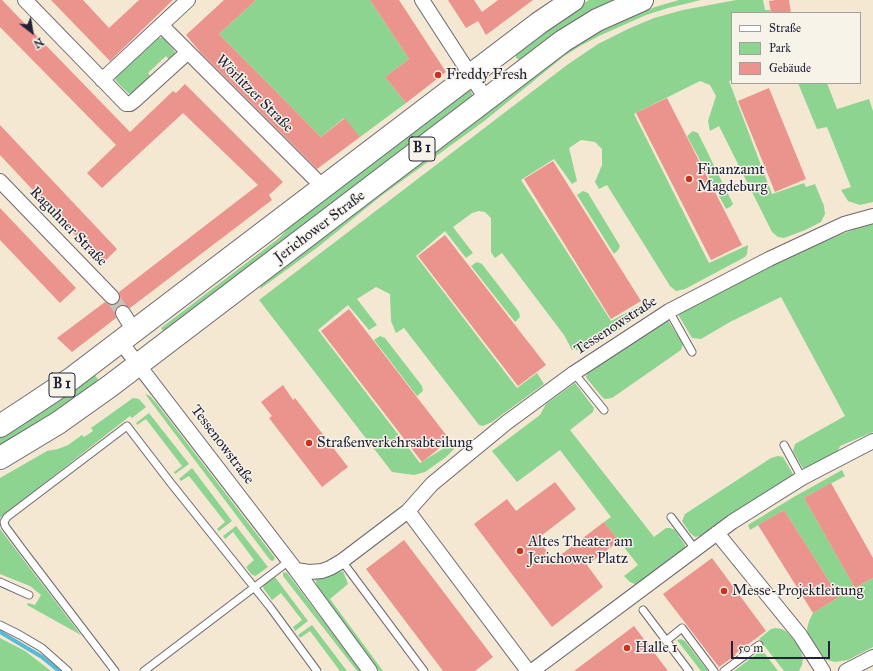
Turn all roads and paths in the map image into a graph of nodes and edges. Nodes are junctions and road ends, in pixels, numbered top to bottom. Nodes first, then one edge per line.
1 (25, 0) edge
2 (188, 0) edge
3 (422, 0) edge
4 (572, 0) edge
5 (642, 0) edge
6 (161, 25) junction
7 (188, 52) junction
8 (471, 75) junction
9 (102, 80) junction
10 (486, 99) junction
11 (0, 181) edge
12 (323, 187) junction
13 (873, 216) edge
14 (112, 297) tunnel mouth
15 (669, 311) junction
16 (126, 329) junction
17 (692, 352) dead end
18 (138, 365) junction
19 (574, 373) junction
20 (604, 410) dead end
21 (0, 426) edge
22 (873, 441) edge
23 (784, 444) dead end
24 (0, 458) edge
25 (802, 478) junction
26 (408, 511) junction
27 (671, 517) dead end
28 (717, 533) junction
29 (695, 548) junction
30 (342, 561) junction
31 (292, 566) junction
32 (0, 582) edge
33 (254, 588) junction
34 (29, 595) dead end
35 (643, 610) dead end
36 (0, 625) edge
37 (666, 641) junction
38 (759, 645) dead end
39 (873, 657) edge
40 (68, 671) edge
41 (115, 671) edge
42 (144, 671) edge
43 (317, 671) edge
44 (370, 671) edge
45 (424, 671) edge
46 (528, 671) edge
47 (532, 671) edge
48 (689, 671) edge
49 (714, 671) edge
50 (724, 671) edge
51 (823, 671) edge
52 (846, 671) edge

1 - 9 street
2 - 6 street
3 - 8 street
4 - 8 main road, Jerichower Straße / B 1
5 - 10 main road, Jerichower Straße / B 1
6 - 7 street, Wörlitzer Straße
6 - 9 street
7 - 9 street
7 - 12 street, Wörlitzer Straße
8 - 10 street
8 - 12 main road, Jerichower Straße / B 1
10 - 18 main road, Jerichower Straße / B 1
11 - 14 street, Raguhner Straße
12 - 16 main road, Jerichower Straße / B 1
13 - 15 street, Tessenowstraße
15 - 17 lane
15 - 19 street, Tessenowstraße
16 - 18 street, Tessenowstraße
16 - 21 main road, Jerichower Straße / B 1
18 - 24 main road, Jerichower Straße / B 1
18 - 31 street, Tessenowstraße
19 - 20 lane
19 - 26 street, Tessenowstraße
22 - 25 street
23 - 25 lane
25 - 28 street
26 - 30 street, Tessenowstraße
26 - 46 street
27 - 29 lane
28 - 29 street
28 - 51 street
29 - 47 street
30 - 31 street, Tessenowstraße
30 - 45 lane
31 - 33 lane
31 - 44 street, Tessenowstraße
32 - 34 lane
33 - 41 lane
33 - 42 lane
33 - 43 lane
35 - 37 lane
36 - 40 lane
37 - 48 lane
37 - 49 lane
38 - 50 lane
39 - 52 street

